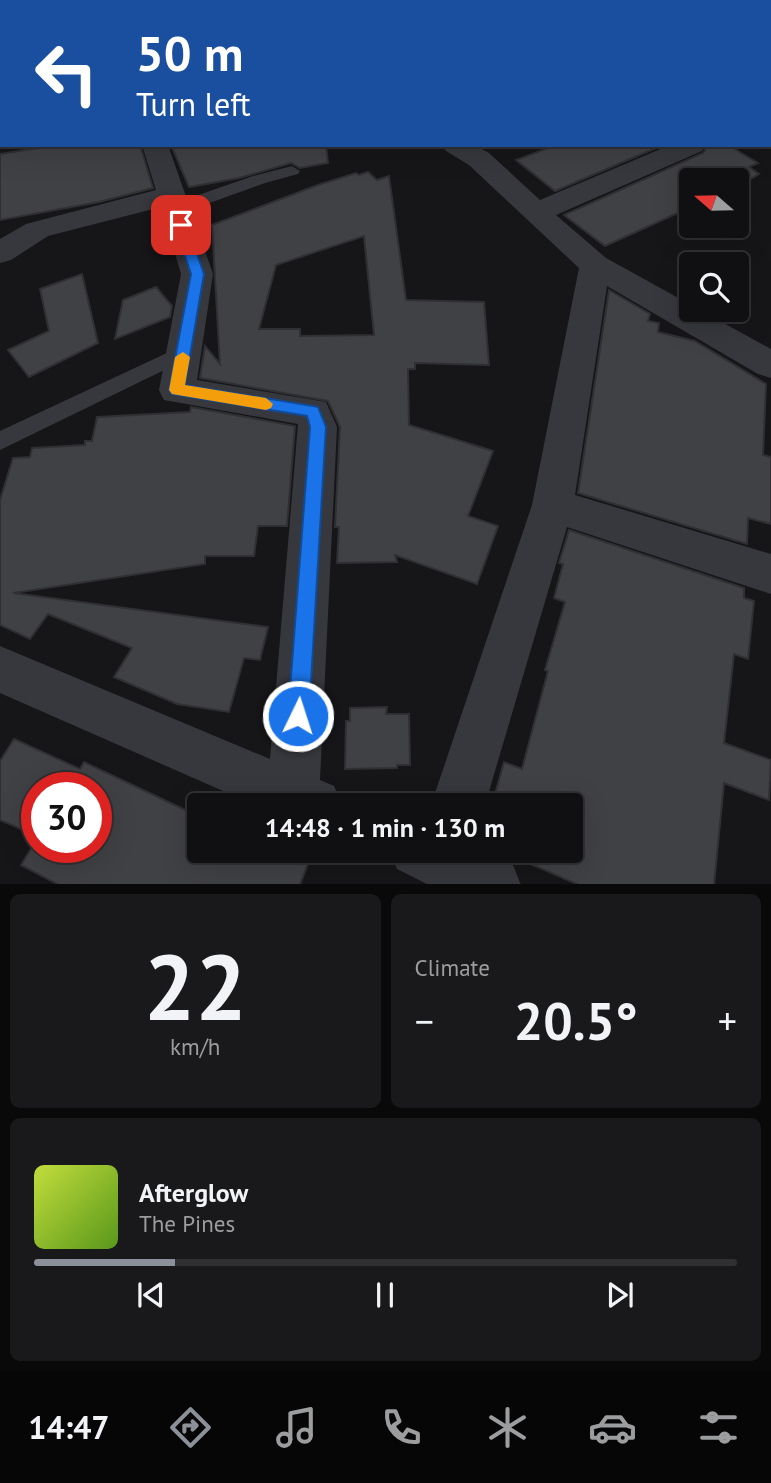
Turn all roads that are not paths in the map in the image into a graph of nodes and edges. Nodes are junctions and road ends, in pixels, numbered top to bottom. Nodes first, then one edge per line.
1 (156, 147) edge
2 (458, 147) edge
3 (688, 147) edge
4 (292, 171) dead end
5 (174, 202) junction
6 (536, 212) junction
7 (0, 253) edge
8 (595, 265) junction
9 (184, 352) junction
10 (771, 365) edge
11 (0, 441) edge
12 (553, 505) junction
13 (771, 574) edge
14 (0, 669) edge
15 (288, 793) edge
16 (304, 793) edge
17 (462, 793) edge
18 (432, 863) edge
19 (493, 884) edge

1 - 5 street
2 - 6 street
3 - 6 street
4 - 5 lane
5 - 7 street
5 - 9 street
6 - 8 street
8 - 10 street
8 - 12 street
9 - 11 lane
9 - 16 street
12 - 13 street
12 - 17 street
14 - 15 street
18 - 19 street

